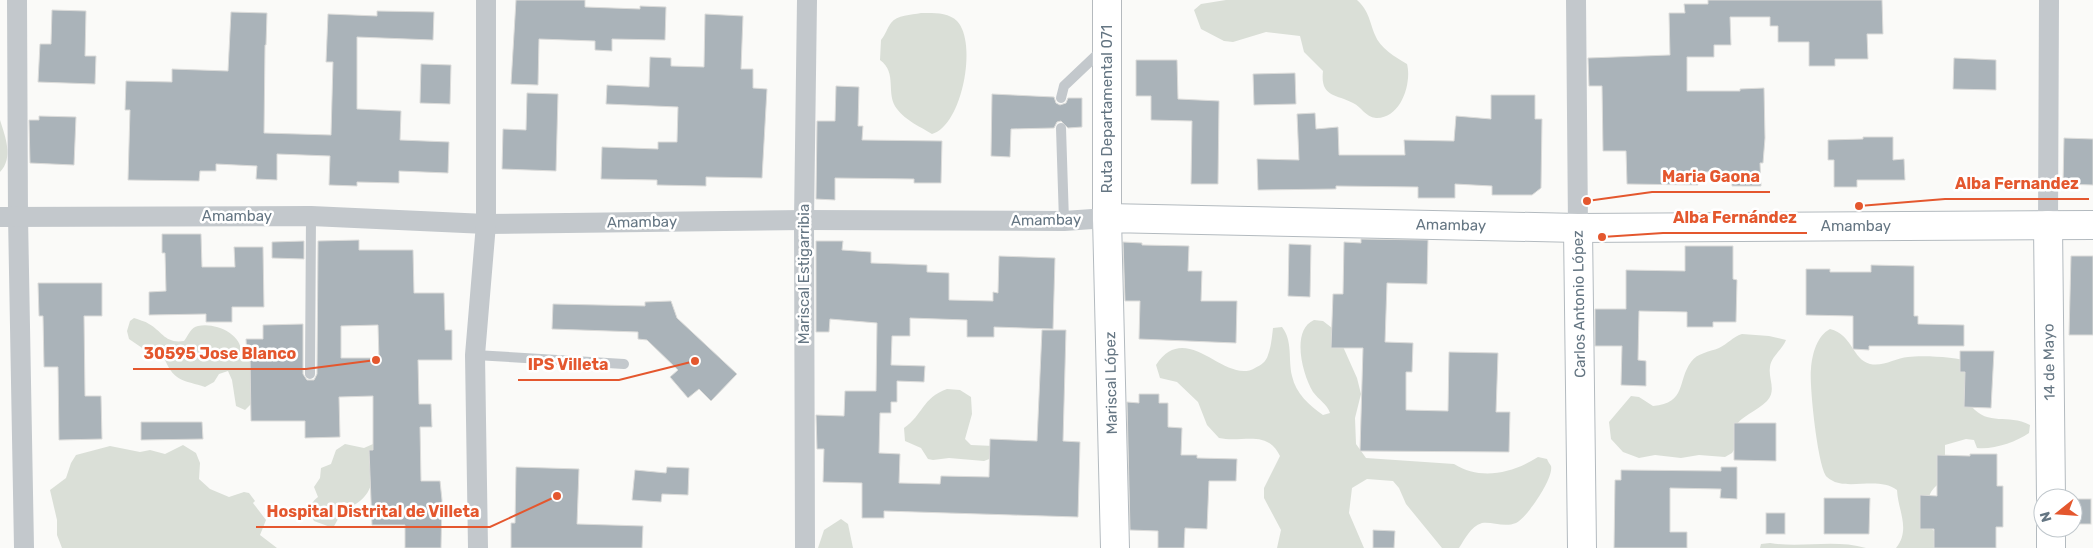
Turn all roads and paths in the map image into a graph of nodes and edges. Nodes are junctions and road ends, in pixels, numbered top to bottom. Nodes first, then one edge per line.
1 (17, 0) edge
2 (486, 0) edge
3 (807, 0) edge
4 (1107, 0) edge
5 (1576, 0) edge
6 (2048, 0) edge
7 (1107, 45) junction
8 (1061, 98) dead end
9 (1061, 128) dead end
10 (311, 216) junction
11 (9, 217) edge
12 (1107, 218) junction
13 (804, 220) junction
14 (1064, 221) junction
15 (486, 224) junction
16 (2048, 225) junction
17 (2093, 225) edge
18 (1578, 228) junction
19 (475, 355) junction
20 (624, 364) dead end
21 (310, 374) dead end
22 (2051, 488) edge
23 (24, 548) edge
24 (478, 548) edge
25 (805, 548) edge
26 (1115, 548) edge
27 (1582, 548) edge

1 - 11 street
2 - 15 street
3 - 13 street, Mariscal Estigarribia
4 - 7 main road, Ruta Departamental 071
5 - 18 street, Carlos Antonio López
6 - 16 street
7 - 8 lane
7 - 12 main road, Ruta Departamental 071
9 - 14 lane
10 - 11 street, Amambay
10 - 15 street, Amambay
10 - 21 lane
11 - 23 street
12 - 14 street, Amambay
12 - 18 main road, Amambay
12 - 26 main road, Mariscal López
13 - 14 street, Amambay
13 - 15 street, Amambay
13 - 25 street, Mariscal Estigarribia
15 - 19 street
16 - 17 main road, Amambay
16 - 18 main road, Amambay
16 - 22 main road, 14 de Mayo
18 - 27 main road, Carlos Antonio López
19 - 20 lane
19 - 24 street

